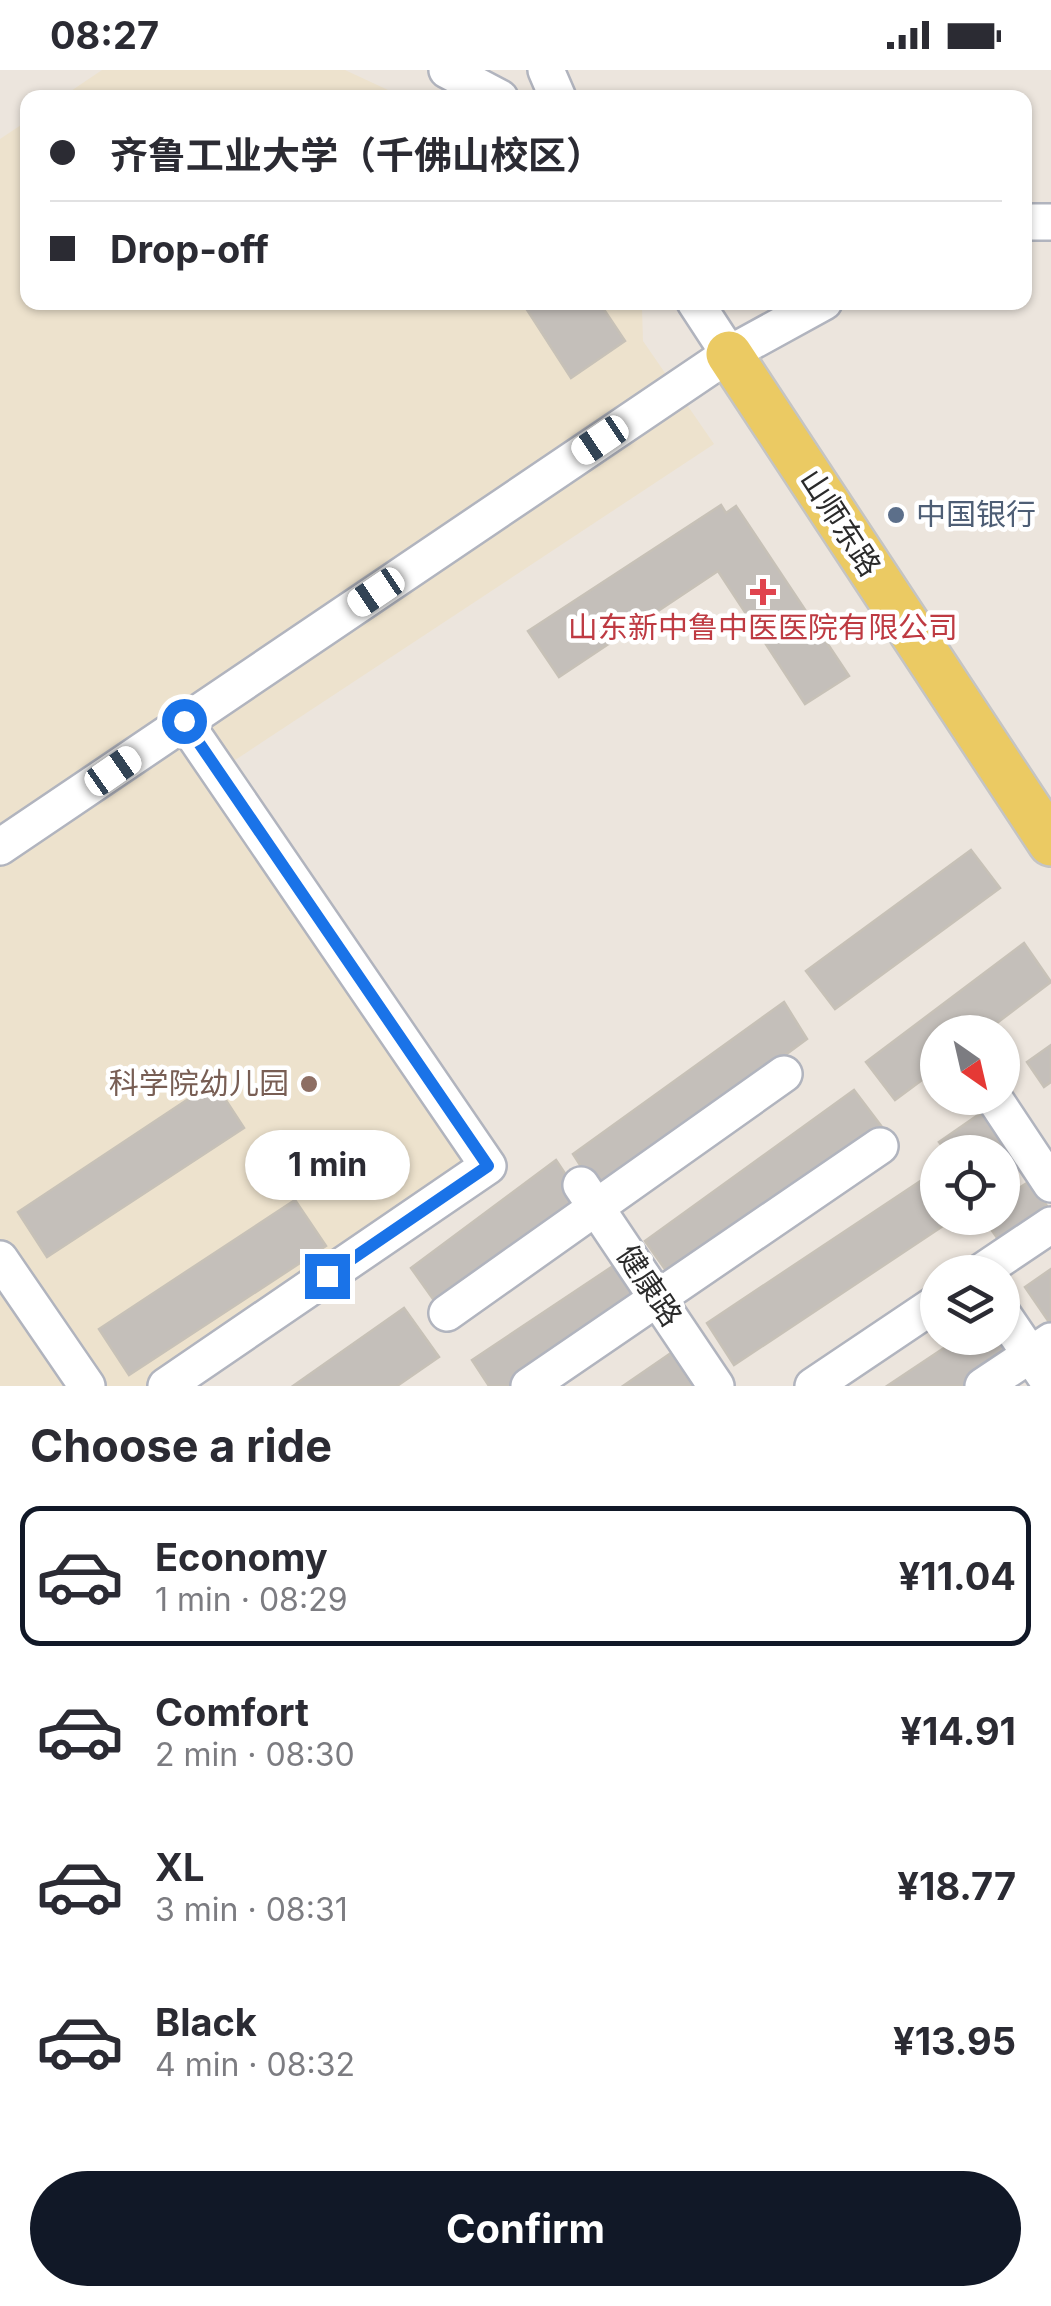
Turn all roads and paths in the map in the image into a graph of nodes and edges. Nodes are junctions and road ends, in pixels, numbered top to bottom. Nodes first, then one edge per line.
1 (447, 70) edge
2 (485, 90) edge
3 (700, 310) edge
4 (809, 310) edge
5 (729, 354) junction
6 (184, 721) junction
7 (1051, 843) edge
8 (0, 848) edge
9 (784, 1074) dead end
10 (1005, 1115) edge
11 (880, 1146) dead end
12 (1051, 1184) edge
13 (589, 1196) junction
14 (1051, 1225) edge
15 (1006, 1255) edge
16 (0, 1259) edge
17 (657, 1298) junction
18 (447, 1313) dead end
19 (920, 1314) edge
20 (1020, 1329) edge
21 (1041, 1348) edge
22 (1051, 1385) edge
23 (87, 1386) edge
24 (166, 1386) edge
25 (529, 1386) edge
26 (716, 1386) edge
27 (813, 1386) edge
28 (983, 1386) edge

1 - 2 street
3 - 5 street
4 - 5 street
5 - 6 street
5 - 7 main road, 山师东路
6 - 8 street
6 - 24 street
9 - 13 street
10 - 12 street
11 - 17 street
13 - 17 street, 健康路
13 - 18 street
14 - 15 street
16 - 23 street
17 - 25 street
17 - 26 street, 健康路
19 - 27 street
20 - 21 street
21 - 22 street
21 - 28 street

